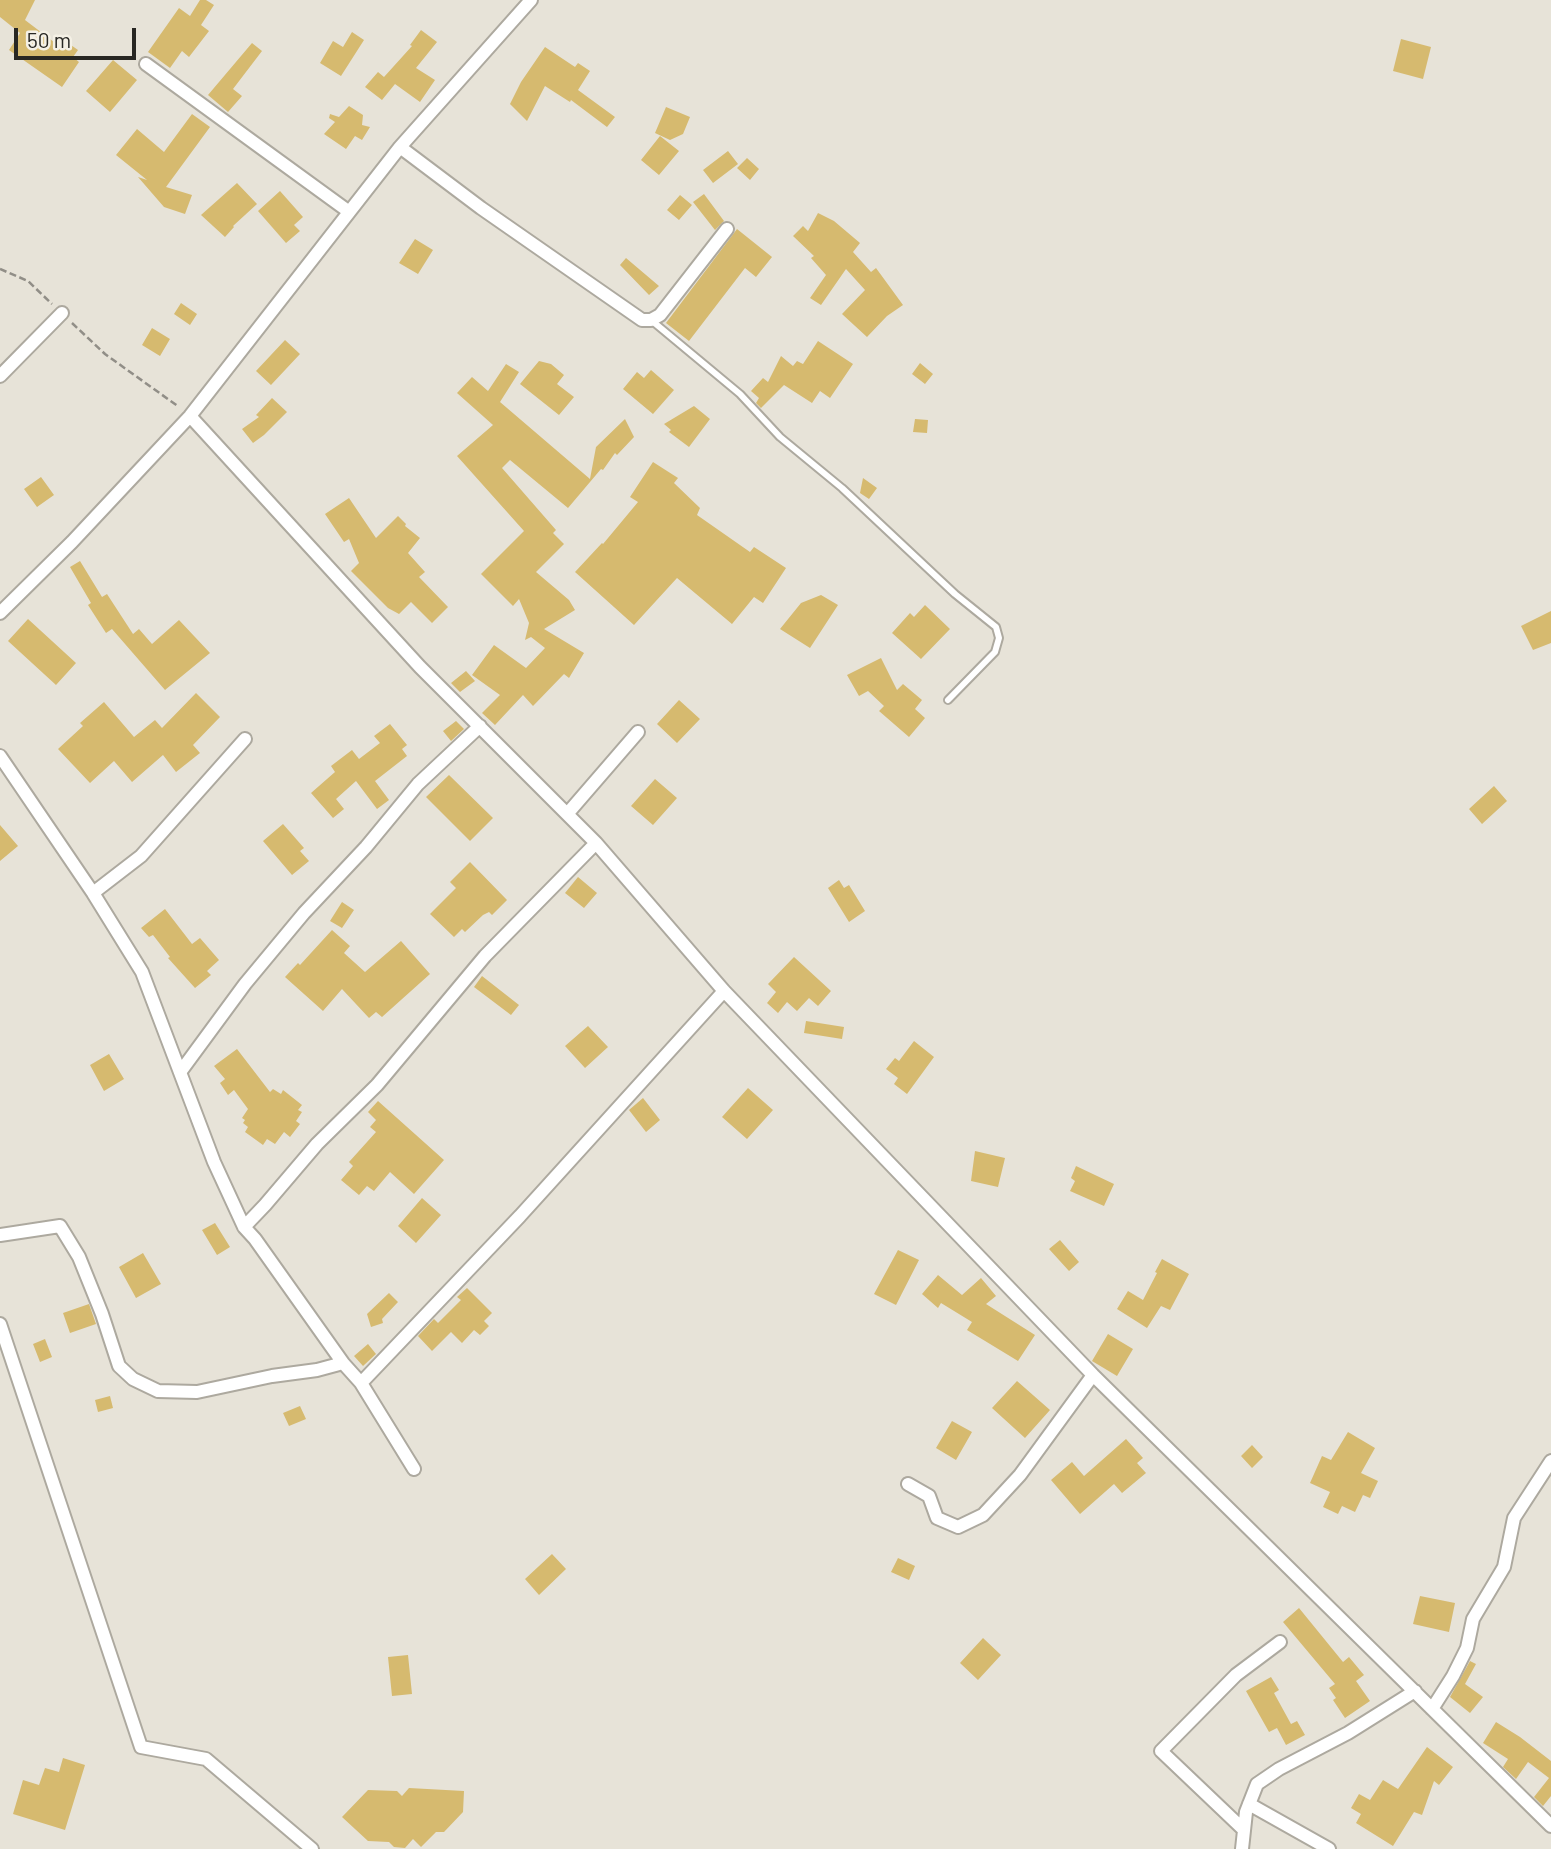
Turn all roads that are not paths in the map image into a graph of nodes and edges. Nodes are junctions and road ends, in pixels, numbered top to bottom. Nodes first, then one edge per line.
1 (531, 0) edge
2 (146, 64) dead end
3 (400, 147) junction
4 (348, 211) junction
5 (727, 229) dead end
6 (62, 313) road end
7 (651, 320) junction
8 (0, 376) edge
9 (190, 416) junction
10 (0, 613) edge
11 (948, 700) dead end
12 (480, 726) junction
13 (638, 732) dead end
14 (245, 739) dead end
15 (0, 756) edge
16 (568, 813) junction
17 (596, 842) junction
18 (93, 893) junction
19 (724, 991) junction
20 (181, 1071) junction
21 (244, 1227) junction
22 (0, 1235) edge
23 (0, 1324) edge
24 (343, 1363) junction
25 (1093, 1375) junction
26 (361, 1383) junction
27 (1551, 1461) edge
28 (414, 1469) dead end
29 (908, 1484) dead end
30 (1280, 1642) dead end
31 (1415, 1692) junction
32 (1432, 1709) junction
33 (1249, 1804) junction
34 (1551, 1826) edge
35 (1244, 1830) junction
36 (311, 1849) edge
37 (1242, 1849) edge
38 (1329, 1849) edge

1 - 3 street
2 - 4 street
3 - 4 street
3 - 7 street
4 - 9 street
5 - 7 street
6 - 8 street
7 - 11 lane
9 - 10 street
9 - 12 street
12 - 16 street
12 - 20 street
13 - 16 street
14 - 18 street
15 - 18 street
16 - 17 street
17 - 19 street
17 - 21 street
18 - 20 street
19 - 25 street
19 - 26 street
20 - 21 street
21 - 24 street
22 - 24 street
23 - 36 street
24 - 26 street
25 - 29 street
25 - 31 street
26 - 28 street
27 - 32 street
30 - 35 street
31 - 32 street
31 - 33 street
32 - 34 street
33 - 35 street
33 - 38 street
35 - 37 street

